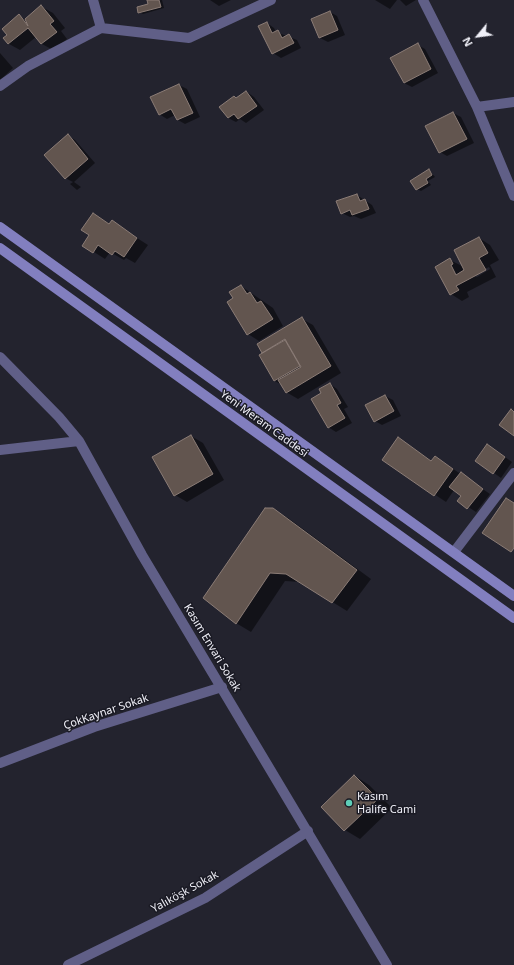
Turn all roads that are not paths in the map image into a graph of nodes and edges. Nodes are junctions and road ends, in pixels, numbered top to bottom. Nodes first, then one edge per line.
1 (93, 0) edge
2 (271, 0) edge
3 (423, 0) edge
4 (101, 28) junction
5 (0, 86) edge
6 (514, 102) edge
7 (477, 107) junction
8 (514, 196) edge
9 (0, 227) edge
10 (0, 248) edge
11 (0, 357) edge
12 (79, 441) junction
13 (0, 450) edge
14 (514, 473) edge
15 (454, 552) junction
16 (514, 596) edge
17 (514, 618) edge
18 (222, 687) junction
19 (0, 763) edge
20 (308, 831) junction
21 (68, 965) edge
22 (387, 965) edge

1 - 4 street
2 - 4 street
3 - 7 street
4 - 5 street
6 - 7 street
7 - 8 street
9 - 15 main road, Yeni Meram Caddesi
10 - 17 main road, Yeni Meram Caddesi
11 - 12 street, Kasım Envari Sokak
12 - 13 street
12 - 18 street, Kasım Envari Sokak
14 - 15 street
15 - 16 main road, Yeni Meram Caddesi
18 - 19 street, ÇokKaynar Sokak
18 - 20 street, Kasım Envari Sokak
20 - 21 street, Yalıköşk Sokak
20 - 22 street, Kasım Envari Sokak

